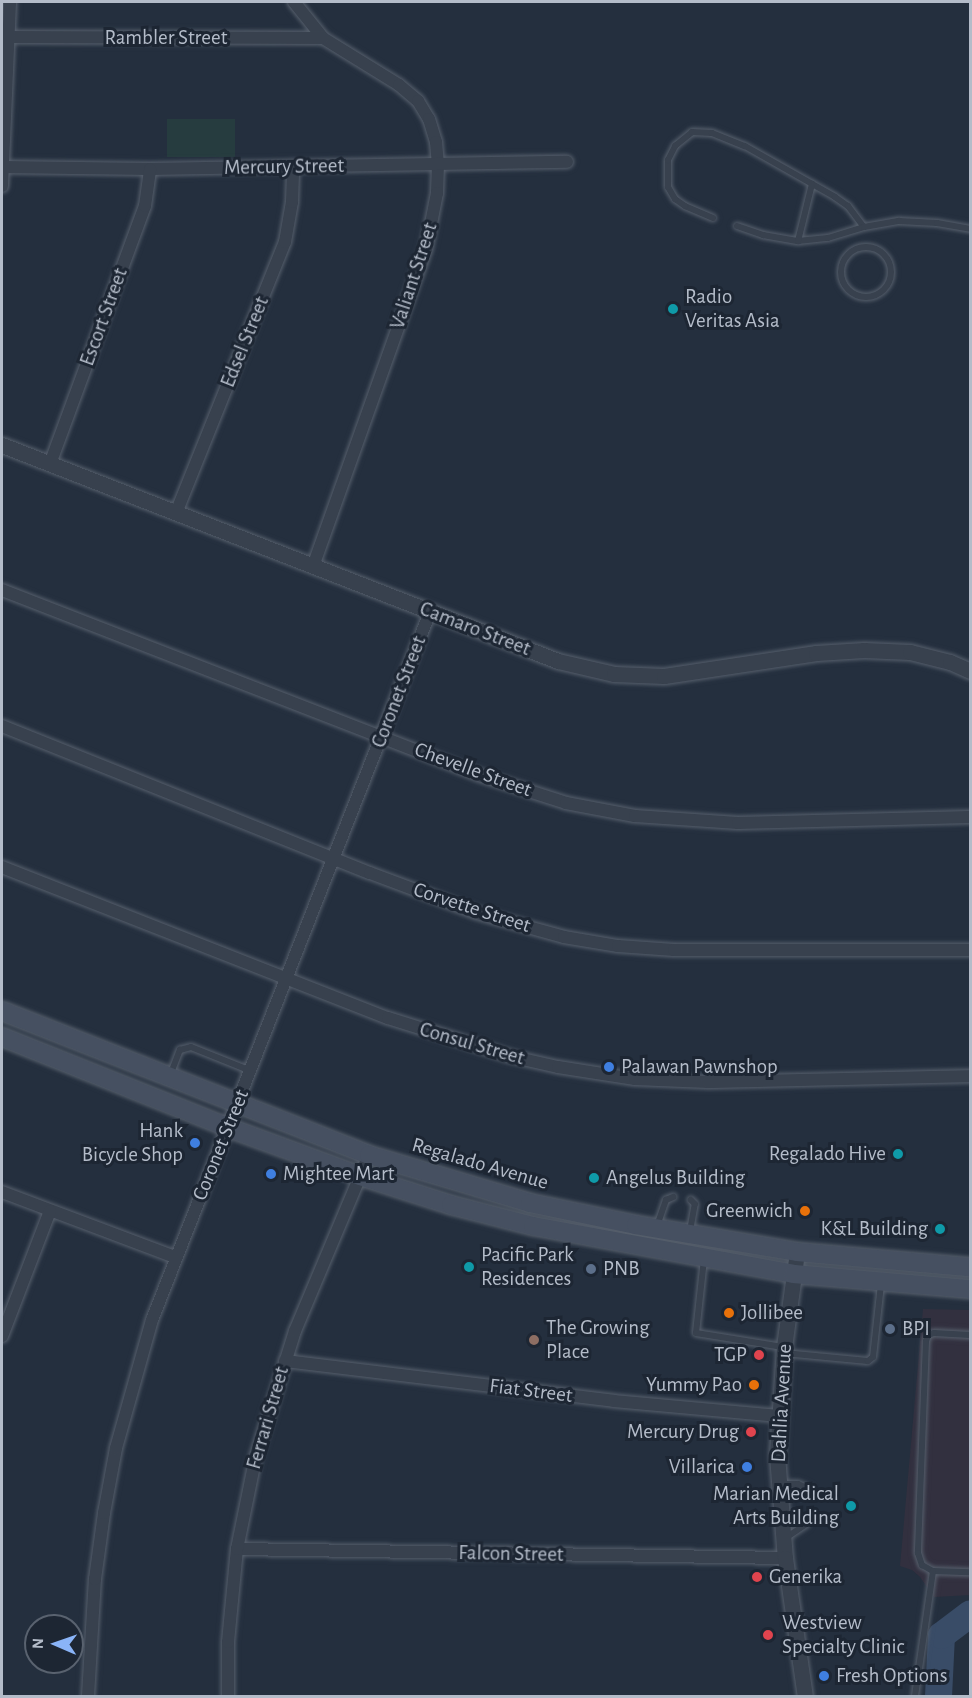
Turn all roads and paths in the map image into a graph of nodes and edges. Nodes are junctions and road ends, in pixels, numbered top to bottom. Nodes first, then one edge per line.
1 (10, 2) edge
2 (294, 2) edge
3 (9, 37) junction
4 (323, 38) junction
5 (567, 162) dead end
6 (438, 164) junction
7 (293, 166) junction
8 (3, 167) edge
9 (150, 169) junction
10 (812, 184) junction
11 (2, 186) edge
12 (713, 218) dead end
13 (737, 226) dead end
14 (864, 227) junction
15 (970, 229) edge
16 (798, 241) junction
17 (853, 249) joint
18 (2, 445) edge
19 (51, 464) junction
20 (176, 513) junction
21 (313, 567) junction
22 (2, 590) edge
23 (430, 612) junction
24 (970, 671) edge
25 (2, 726) edge
26 (382, 736) junction
27 (970, 818) edge
28 (334, 859) junction
29 (2, 867) edge
30 (970, 950) edge
31 (288, 977) junction
32 (2, 1011) edge
33 (2, 1037) edge
34 (251, 1071) junction
35 (970, 1076) edge
36 (169, 1078) junction
37 (238, 1105) junction
38 (229, 1128) junction
39 (369, 1155) junction
40 (360, 1176) junction
41 (2, 1192) edge
42 (673, 1197) dead end
43 (691, 1200) dead end
44 (50, 1211) junction
45 (656, 1229) junction
46 (690, 1234) junction
47 (797, 1252) junction
48 (175, 1257) junction
49 (704, 1259) junction
50 (970, 1267) edge
51 (794, 1274) junction
52 (882, 1283) junction
53 (970, 1288) edge
54 (970, 1335) edge
55 (2, 1336) edge
56 (783, 1350) junction
57 (285, 1361) junction
58 (778, 1416) junction
59 (779, 1485) junction
60 (809, 1489) dead end
61 (806, 1524) dead end
62 (784, 1539) junction
63 (237, 1549) junction
64 (785, 1558) junction
65 (933, 1570) junction
66 (970, 1572) edge
67 (87, 1696) edge
68 (228, 1696) edge
69 (806, 1696) edge
70 (915, 1696) edge

1 - 3 street
2 - 4 street, Valiant Street
3 - 4 street, Rambler Street
3 - 8 street
4 - 6 street, Valiant Street
5 - 6 street, Mercury Street
6 - 7 street, Mercury Street
6 - 21 street, Valiant Street
7 - 9 street, Mercury Street
7 - 20 street, Edsel Street
8 - 9 street, Mercury Street
8 - 11 street
9 - 19 street, Escort Street
10 - 12 lane
10 - 14 lane
10 - 16 lane
13 - 16 lane
14 - 15 lane
14 - 16 lane
17 - 17 lane
18 - 19 street, Camaro Street
19 - 20 street, Camaro Street
20 - 21 street, Camaro Street
21 - 23 street, Camaro Street
22 - 26 street, Chevelle Street
23 - 24 street, Camaro Street
23 - 26 street, Coronet Street
25 - 28 street, Corvette Street
26 - 27 street, Chevelle Street
26 - 28 street, Coronet Street
28 - 30 street, Corvette Street
28 - 31 street, Coronet Street
29 - 31 street, Consul Street
31 - 34 street, Coronet Street
31 - 35 street, Consul Street
32 - 36 main road, Regalado Avenue
33 - 38 main road
34 - 36 lane
34 - 37 street, Coronet Street
36 - 37 main road, Regalado Avenue
37 - 38 street, Coronet Street
37 - 39 main road, Regalado Avenue
38 - 40 main road
38 - 48 street, Coronet Street
39 - 40 street, Ferrari Street
39 - 45 main road, Regalado Avenue
40 - 49 main road
40 - 57 street, Ferrari Street
41 - 44 street
42 - 45 lane
43 - 46 lane
44 - 48 street
44 - 55 street
45 - 46 main road, Regalado Avenue
46 - 47 main road, Regalado Avenue
47 - 50 main road, Regalado Avenue
47 - 51 street, Dahlia Avenue
48 - 67 street, Coronet Street
49 - 51 main road
49 - 56 lane
51 - 52 main road
51 - 56 street, Dahlia Avenue
52 - 53 main road
52 - 56 lane
54 - 65 lane
56 - 58 street, Dahlia Avenue
57 - 58 street, Fiat Street
57 - 63 street, Ferrari Street
58 - 59 street, Dahlia Avenue
59 - 60 lane
59 - 62 street, Dahlia Avenue
61 - 62 lane
62 - 64 street, Dahlia Avenue
63 - 64 street, Falcon Street
63 - 68 street, Ferrari Street
64 - 69 street, Dahlia Avenue
65 - 66 lane
65 - 70 lane

